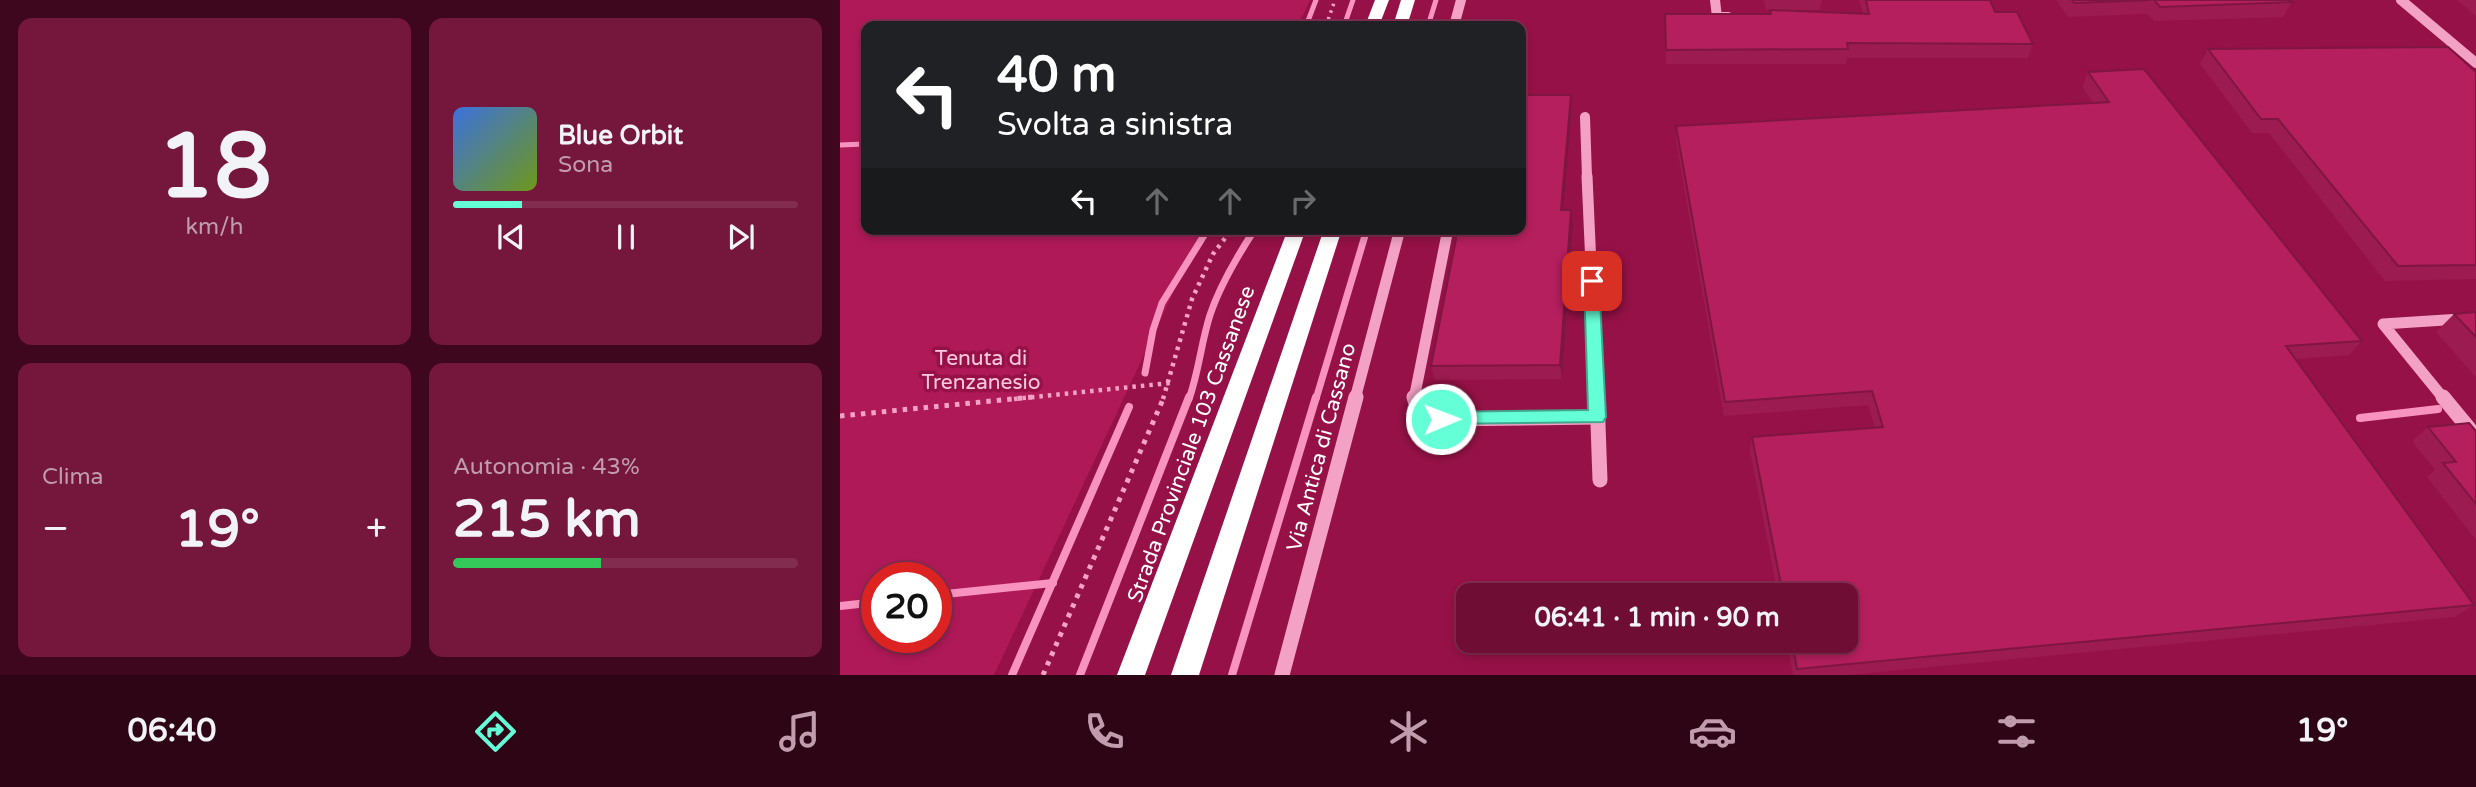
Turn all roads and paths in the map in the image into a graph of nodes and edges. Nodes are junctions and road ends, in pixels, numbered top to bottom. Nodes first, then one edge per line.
1 (1335, 0) edge
2 (1408, 0) edge
3 (1461, 0) edge
4 (1715, 0) edge
5 (2401, 0) edge
6 (1381, 2) edge
7 (1742, 17) edge
8 (1328, 21) edge
9 (1374, 21) edge
10 (1402, 21) edge
11 (1455, 21) edge
12 (2476, 63) edge
13 (1585, 117) dead end
14 (1227, 235) edge
15 (1295, 235) edge
16 (1331, 235) edge
17 (1398, 235) edge
18 (1447, 235) edge
19 (2476, 318) edge
20 (1170, 383) junction
21 (840, 416) edge
22 (1597, 417) junction
23 (2476, 437) edge
24 (1600, 480) dead end
25 (1043, 675) edge
26 (1131, 675) edge
27 (1185, 675) edge
28 (1282, 675) edge

1 - 8 path
2 - 10 highway
3 - 11 street
4 - 7 street
5 - 12 street
6 - 9 highway
13 - 22 street
14 - 20 path
15 - 26 highway, Strada Provinciale 103 Cassanese
16 - 27 highway
17 - 28 street, Via Antica di Cassano
18 - 22 street
19 - 23 street
20 - 21 path
20 - 25 path
22 - 24 street

